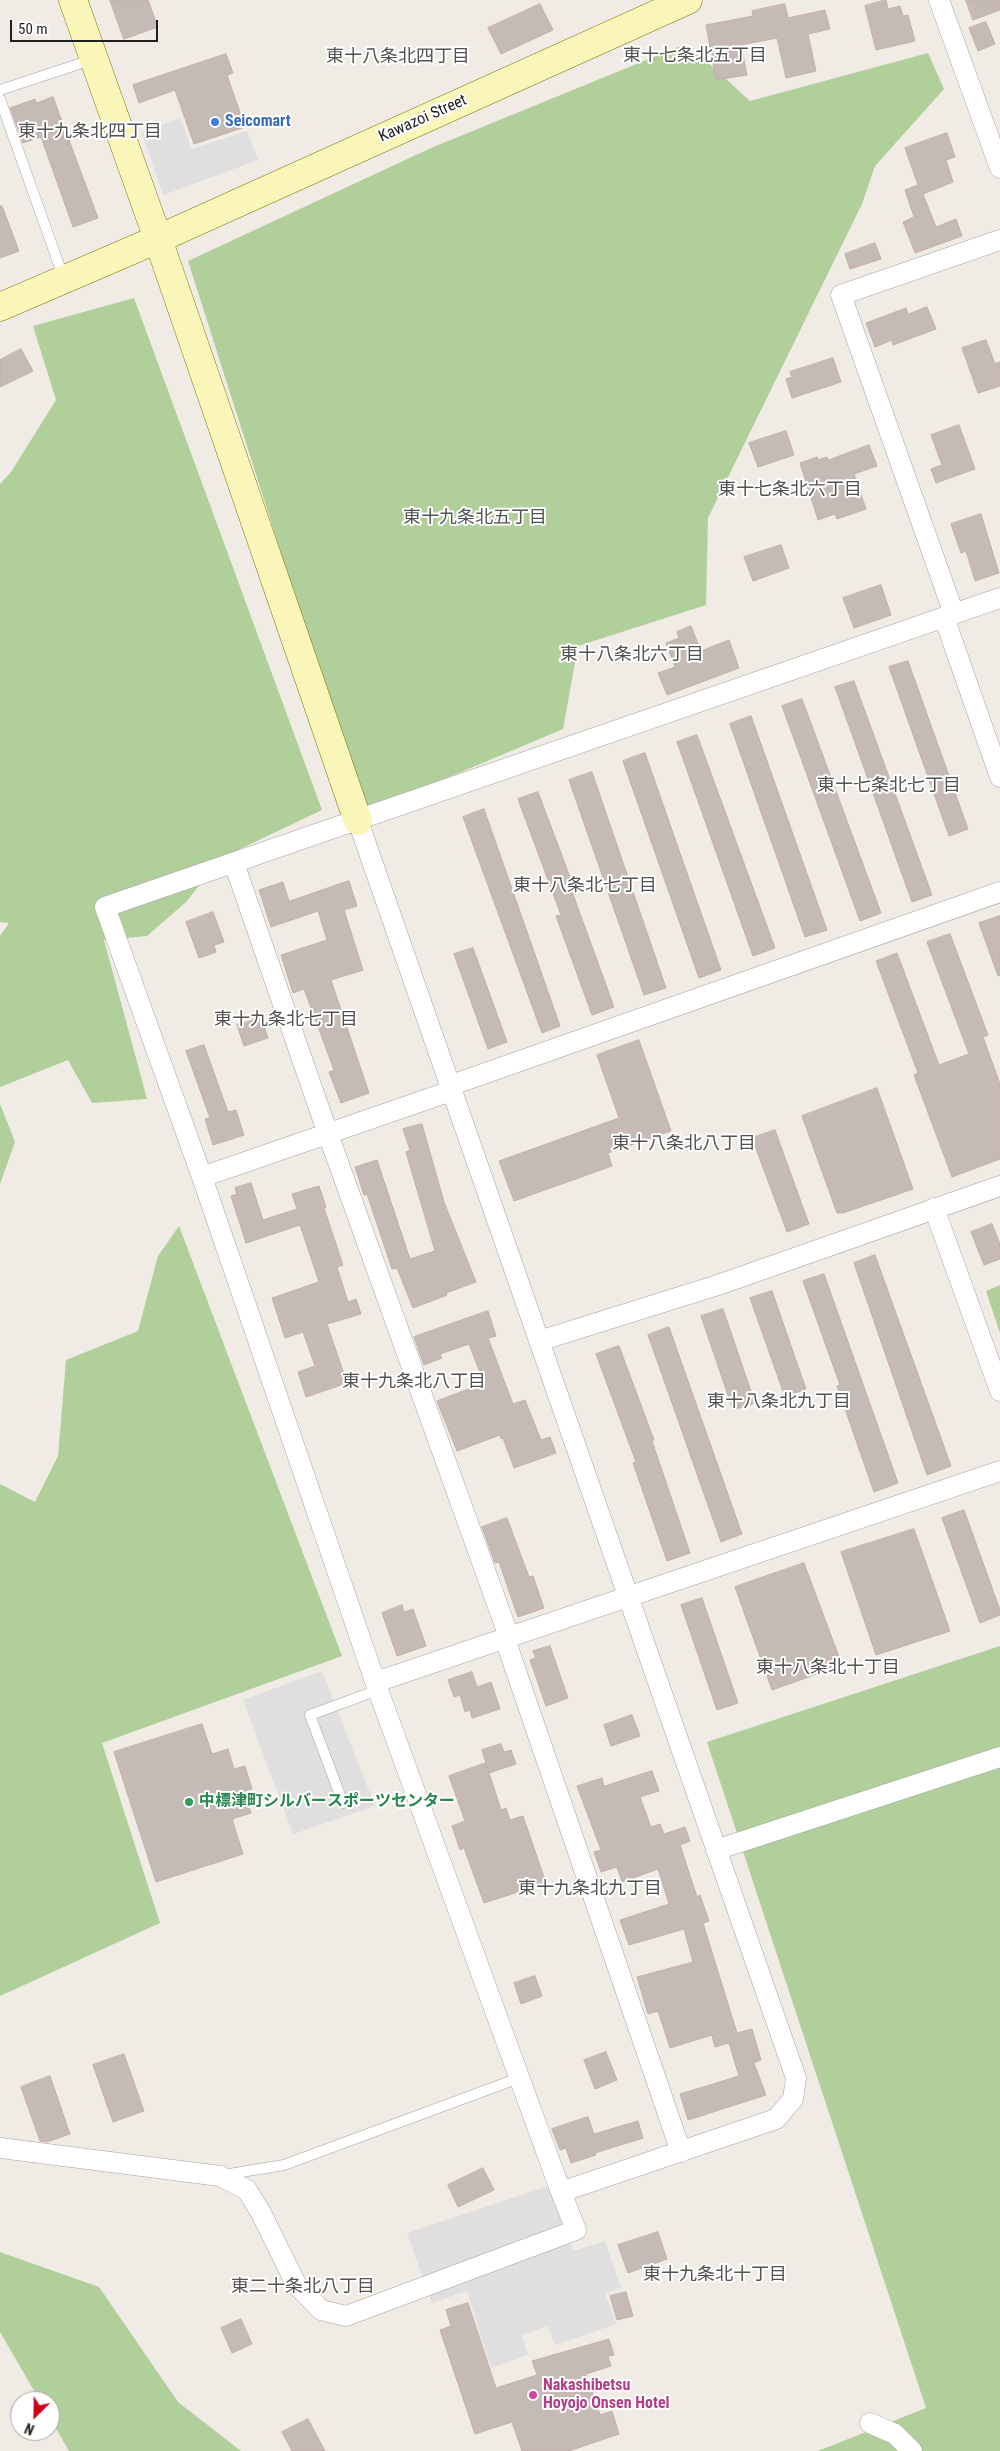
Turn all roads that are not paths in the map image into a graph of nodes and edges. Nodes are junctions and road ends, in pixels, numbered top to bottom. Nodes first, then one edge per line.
1 (73, 0) edge
2 (688, 0) edge
3 (939, 0) edge
4 (94, 59) junction
5 (0, 90) edge
6 (0, 99) edge
7 (1000, 168) edge
8 (158, 239) junction
9 (1000, 240) edge
10 (64, 280) junction
11 (0, 308) edge
12 (1000, 598) edge
13 (949, 616) junction
14 (1000, 777) edge
15 (358, 821) junction
16 (234, 863) junction
17 (1000, 892) edge
18 (450, 1088) junction
19 (328, 1134) junction
20 (202, 1177) junction
21 (1000, 1186) edge
22 (934, 1208) junction
23 (539, 1341) junction
24 (1000, 1390) edge
25 (1000, 1472) edge
26 (629, 1596) junction
27 (507, 1638) junction
28 (377, 1686) junction
29 (1000, 1757) edge
30 (343, 1803) dead end
31 (716, 1850) junction
32 (519, 2078) junction
33 (0, 2148) edge
34 (681, 2152) junction
35 (220, 2176) junction
36 (561, 2192) junction
37 (870, 2423) dead end
38 (912, 2451) edge

1 - 4 street
2 - 8 street, Kawazoi Street
3 - 7 street
4 - 5 lane
4 - 8 street
6 - 10 lane
8 - 10 street, Kawazoi Street
8 - 15 street
9 - 13 street
10 - 11 street, Kawazoi Street
12 - 13 street
13 - 14 street
13 - 15 street
15 - 16 street
15 - 18 street
16 - 19 street
16 - 20 street
17 - 18 street
18 - 19 street
18 - 23 street
19 - 20 street
19 - 27 street
20 - 28 street
21 - 22 street
22 - 23 street
22 - 24 street
23 - 26 street
25 - 26 street
26 - 27 street
26 - 31 street
27 - 28 street
27 - 34 street
28 - 30 lane
28 - 32 street
29 - 31 street
31 - 34 street
32 - 35 lane
32 - 36 street
33 - 35 street
34 - 36 street
35 - 36 street
37 - 38 street

